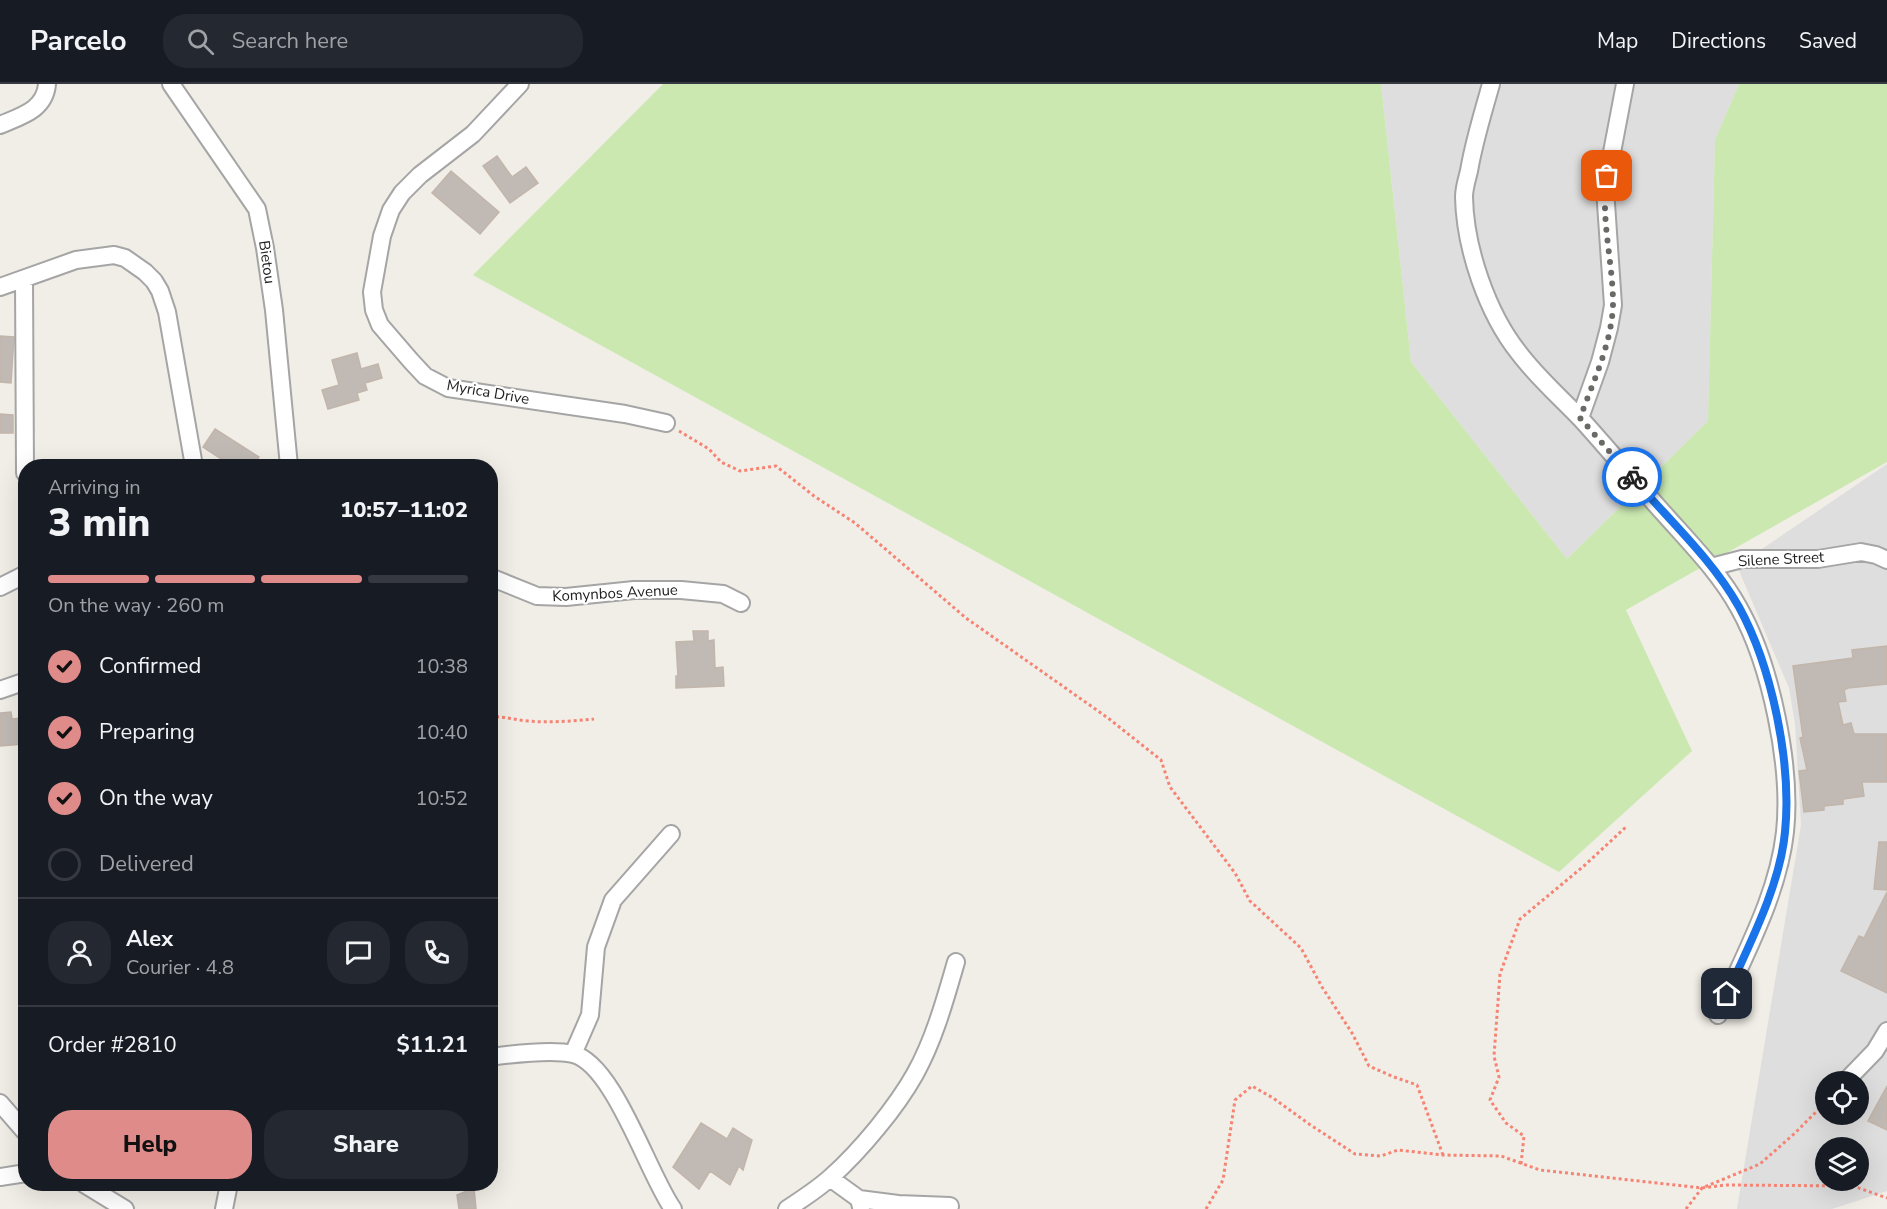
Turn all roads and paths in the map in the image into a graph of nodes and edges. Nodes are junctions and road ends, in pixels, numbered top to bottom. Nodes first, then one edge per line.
1 (47, 84) edge
2 (171, 84) edge
3 (520, 84) edge
4 (1491, 84) edge
5 (1625, 84) edge
6 (0, 125) edge
7 (24, 279) junction
8 (0, 287) edge
9 (1580, 418) junction
10 (666, 423) joint
11 (25, 459) edge
12 (193, 459) edge
13 (288, 459) edge
14 (1887, 560) edge
15 (1711, 567) junction
16 (18, 578) edge
17 (498, 581) edge
18 (0, 586) edge
19 (741, 603) dead end
20 (18, 684) edge
21 (0, 690) edge
22 (498, 716) edge
23 (594, 719) dead end
24 (1627, 826) dead end
25 (671, 834) dead end
26 (956, 962) dead end
27 (1718, 1015) dead end
28 (1887, 1031) edge
29 (573, 1054) junction
30 (498, 1056) edge
31 (1856, 1071) edge
32 (0, 1103) edge
33 (1815, 1113) edge
34 (18, 1124) edge
35 (1443, 1155) junction
36 (1521, 1164) junction
37 (18, 1174) edge
38 (0, 1177) edge
39 (830, 1178) junction
40 (1702, 1188) junction
41 (95, 1191) edge
42 (228, 1191) edge
43 (1887, 1198) edge
44 (860, 1204) edge
45 (950, 1206) dead end
46 (125, 1209) edge
47 (224, 1209) edge
48 (673, 1209) edge
49 (787, 1209) edge
50 (1206, 1209) edge
51 (1686, 1209) edge

1 - 6 street
2 - 13 street, Bietou
3 - 10 street, Myrica Drive
4 - 9 street
5 - 9 street
7 - 8 street
7 - 11 street
7 - 12 street
9 - 15 street
10 - 35 path
14 - 15 street, Silene Street
15 - 27 street
16 - 18 street
17 - 19 street, Komynbos Avenue
20 - 21 street
22 - 23 path
24 - 36 path
25 - 29 street
26 - 39 street
28 - 31 street
29 - 30 street
29 - 48 street
32 - 34 street
33 - 40 path
35 - 36 path
35 - 50 path
36 - 40 path
37 - 38 street
39 - 44 street
39 - 49 street
40 - 43 path
40 - 51 path
41 - 46 street
42 - 47 street
44 - 45 street

